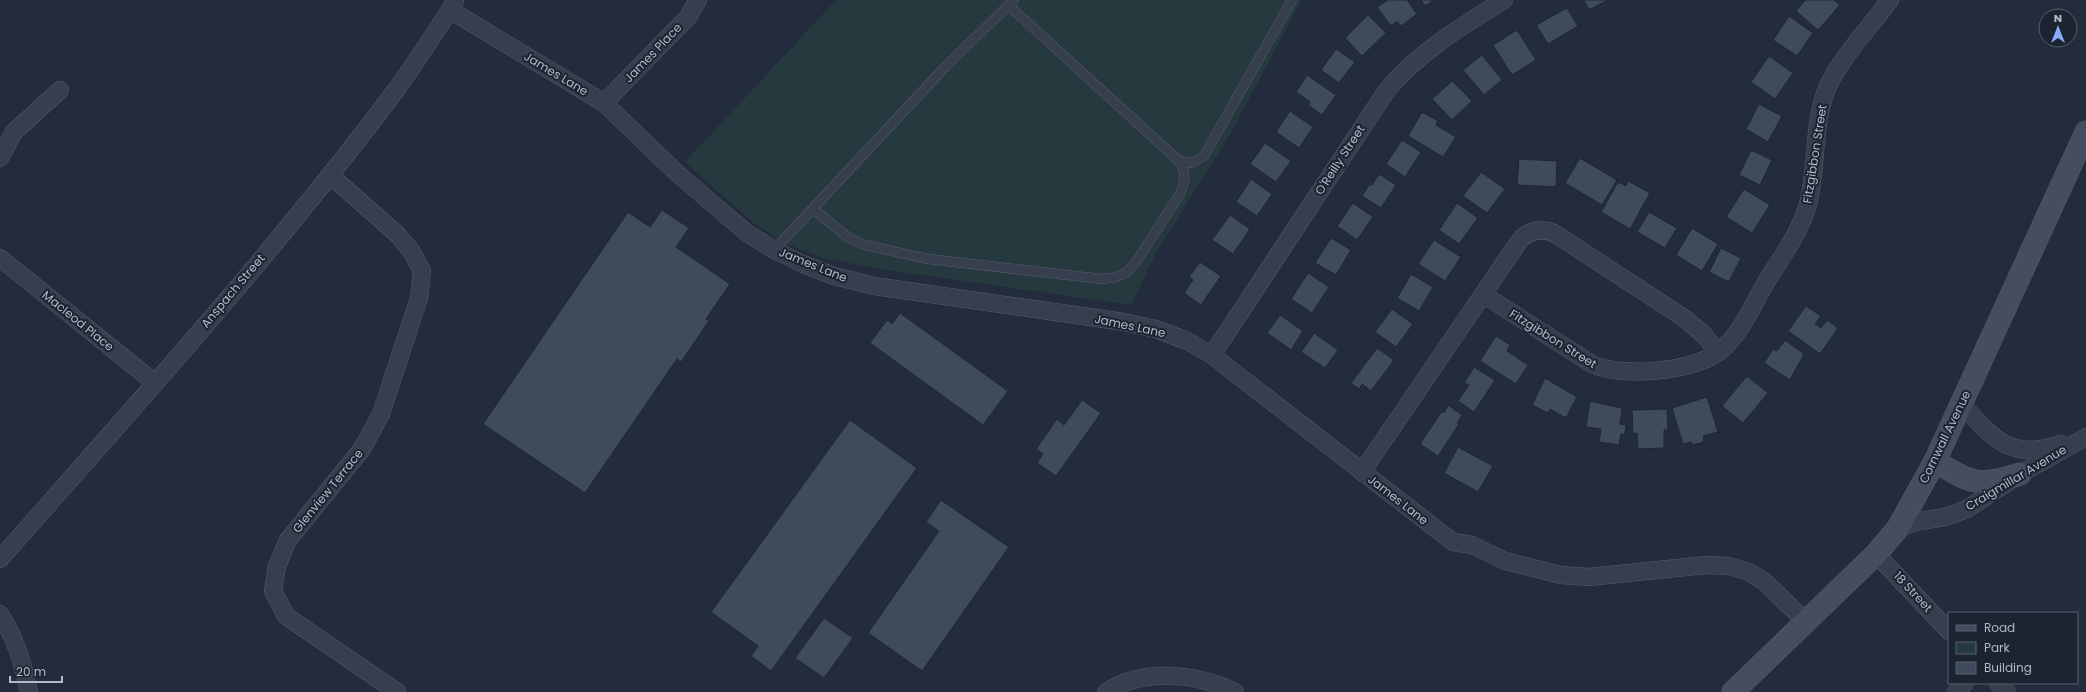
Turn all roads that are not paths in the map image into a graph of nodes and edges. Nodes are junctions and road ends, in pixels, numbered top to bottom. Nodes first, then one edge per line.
1 (698, 0) edge
2 (1292, 0) edge
3 (1504, 0) edge
4 (1890, 0) edge
5 (1011, 2) edge
6 (453, 5) edge
7 (60, 90) dead end
8 (604, 103) junction
9 (2086, 132) edge
10 (0, 158) edge
11 (1179, 162) junction
12 (330, 176) junction
13 (812, 209) junction
14 (774, 250) junction
15 (0, 258) edge
16 (1484, 295) junction
17 (1718, 352) junction
18 (1212, 355) junction
19 (155, 383) junction
20 (1962, 404) junction
21 (2086, 436) edge
22 (1935, 461) junction
23 (1362, 472) junction
24 (2020, 474) junction
25 (1898, 528) junction
26 (1876, 554) junction
27 (0, 559) edge
28 (0, 614) edge
29 (1805, 621) junction
30 (1948, 630) edge
31 (1964, 684) edge
32 (1999, 684) edge
33 (29, 692) edge
34 (397, 692) edge
35 (1106, 692) edge
36 (1235, 692) edge
37 (1733, 692) edge
38 (1956, 692) edge
39 (2007, 692) edge

1 - 8 street, James Place
2 - 11 lane
3 - 18 street, O'Reilly Street
4 - 17 street, Fitzgibbon Street
5 - 11 lane
5 - 13 lane
6 - 8 street, James Lane
6 - 12 street, Anspach Street
7 - 10 street
8 - 14 street, James Lane
9 - 20 main road, Cornwall Avenue
11 - 13 lane
12 - 19 street, Anspach Street
12 - 34 street, Glenview Terrace
13 - 14 lane
14 - 18 street, James Lane
15 - 19 street, Macleod Place
16 - 17 street, Fitzgibbon Street
16 - 17 street
16 - 23 street
18 - 23 street, James Lane
19 - 27 street, Anspach Street
20 - 21 street, Craigmillar Avenue
20 - 22 main road, Cornwall Avenue
21 - 24 street, Craigmillar Avenue
22 - 24 main road
22 - 25 main road, Cornwall Avenue
23 - 29 street, James Lane
24 - 25 street, Craigmillar Avenue
25 - 26 main road, Cornwall Avenue
26 - 29 main road, Cornwall Avenue
26 - 30 street, 18 Street
28 - 33 street
29 - 37 main road, Cornwall Avenue
31 - 38 street
32 - 39 street
35 - 36 street

